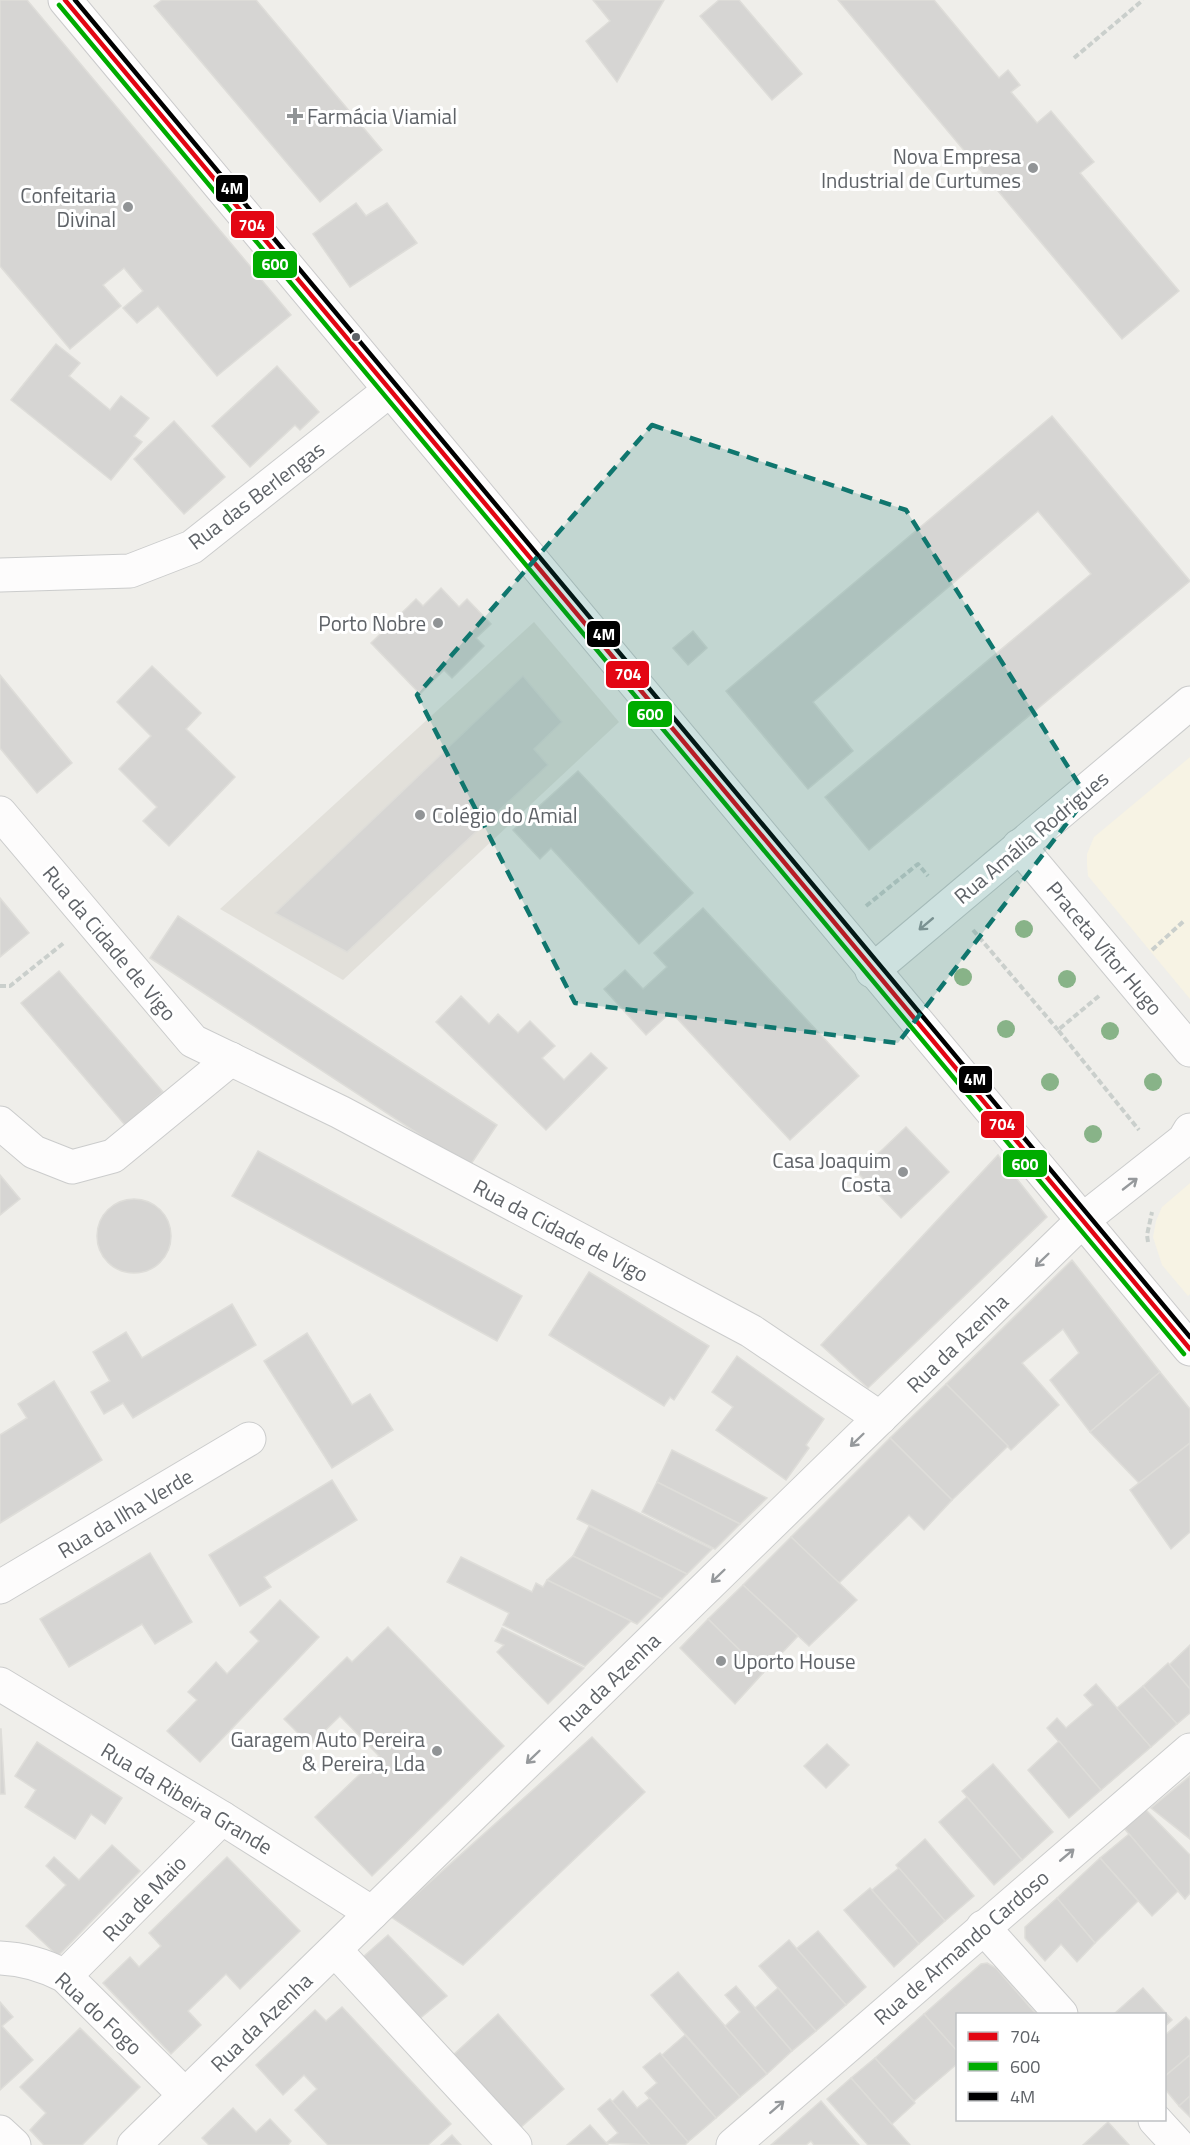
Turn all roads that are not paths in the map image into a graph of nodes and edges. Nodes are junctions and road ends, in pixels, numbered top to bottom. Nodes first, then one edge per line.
1 (65, 0) edge
2 (390, 390) junction
3 (0, 575) edge
4 (1190, 703) edge
5 (0, 813) edge
6 (1019, 846) junction
7 (872, 971) junction
8 (1190, 1050) edge
9 (231, 1059) junction
10 (0, 1123) edge
11 (1190, 1130) edge
12 (1084, 1220) junction
13 (1190, 1349) edge
14 (880, 1418) junction
15 (249, 1438) dead end
16 (0, 1587) edge
17 (0, 1684) edge
18 (1190, 1750) edge
19 (222, 1818) junction
20 (372, 1913) junction
21 (983, 1927) junction
22 (335, 1950) junction
23 (0, 1958) edge
24 (64, 1976) junction
25 (1060, 2013) edge
26 (185, 2095) junction
27 (1156, 2121) edge
28 (0, 2132) edge
29 (14, 2145) edge
30 (134, 2145) edge
31 (514, 2145) edge
32 (733, 2145) edge
33 (1178, 2145) edge

1 - 2 street
2 - 3 street, Rua das Berlengas
2 - 7 street
4 - 6 street, Rua Amália Rodrigues
5 - 9 street, Rua da Cidade de Vigo
6 -> 7 street, Rua Amália Rodrigues
6 - 8 street, Praceta Vítor Hugo
7 - 12 street
9 - 10 street
9 - 14 street, Rua da Cidade de Vigo
12 -> 11 street
12 - 13 street
12 -> 14 street, Rua da Azenha
14 -> 20 street, Rua da Azenha
15 - 16 street, Rua da Ilha Verde
17 - 19 street, Rua da Ribeira Grande
21 -> 18 street, Rua de Armando Cardoso
19 - 20 street, Rua da Ribeira Grande
19 - 24 street, Rua de Maio
20 - 22 street, Rua da Azenha
21 - 25 street
32 -> 21 street, Rua de Armando Cardoso
22 - 26 street, Rua da Azenha
22 - 31 street
23 - 24 street, Rua do Fogo
24 - 26 street, Rua do Fogo
26 - 30 street, Rua da Azenha
27 - 33 street
28 - 29 street

